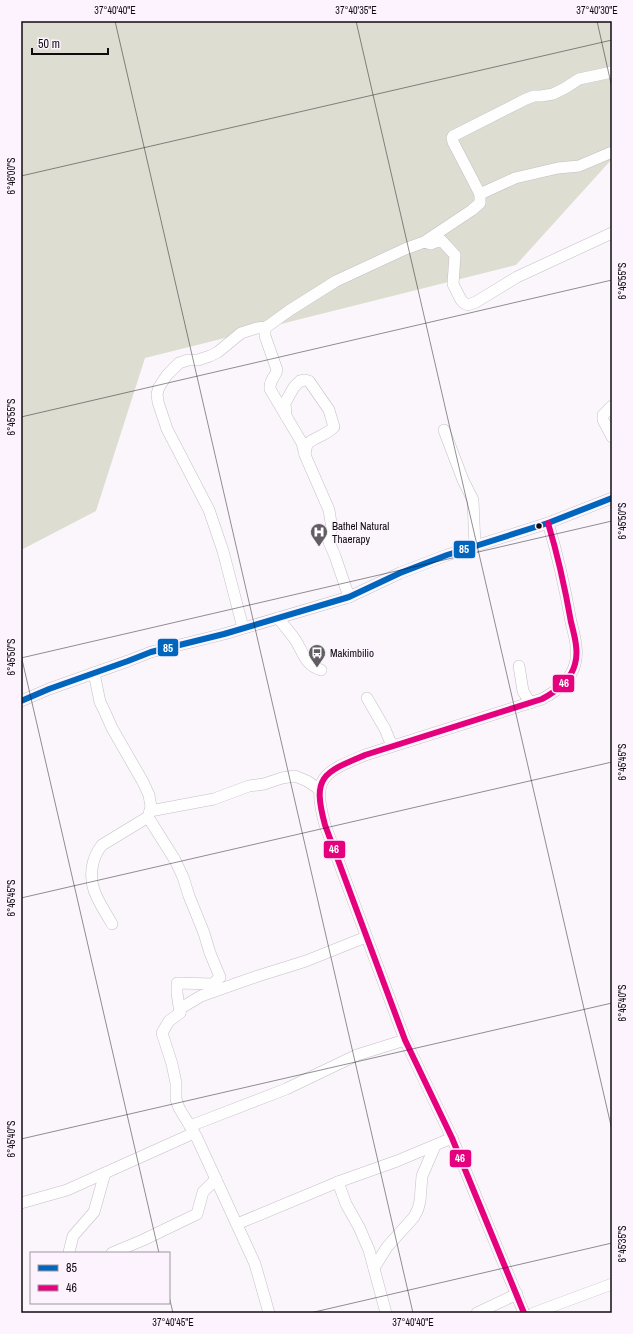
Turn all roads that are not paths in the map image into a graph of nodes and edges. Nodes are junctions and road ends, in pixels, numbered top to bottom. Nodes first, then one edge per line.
1 (612, 72) edge
2 (612, 152) edge
3 (480, 194) junction
4 (612, 233) edge
5 (426, 242) junction
6 (266, 327) junction
7 (612, 406) edge
8 (286, 416) junction
9 (444, 430) dead end
10 (612, 437) edge
11 (305, 455) junction
12 (612, 498) edge
13 (548, 523) junction
14 (475, 546) junction
15 (349, 597) junction
16 (278, 618) junction
17 (243, 628) junction
18 (518, 666) dead end
19 (320, 670) dead end
20 (94, 673) junction
21 (367, 698) dead end
22 (21, 701) edge
23 (530, 703) junction
24 (392, 746) junction
25 (319, 789) junction
26 (149, 814) junction
27 (112, 924) dead end
28 (366, 937) junction
29 (180, 1013) junction
30 (405, 1040) junction
31 (192, 1129) junction
32 (452, 1138) junction
33 (435, 1146) junction
34 (105, 1173) junction
35 (216, 1179) junction
36 (338, 1182) junction
37 (21, 1203) edge
38 (236, 1224) junction
39 (69, 1252) dead end
40 (114, 1252) edge
41 (374, 1268) junction
42 (612, 1284) edge
43 (517, 1294) junction
44 (269, 1313) edge
45 (386, 1313) edge
46 (477, 1313) edge
47 (524, 1313) edge
48 (534, 1313) edge

1 - 3 street
2 - 3 street
3 - 5 street
4 - 5 street
5 - 6 street
6 - 8 street
6 - 17 street
7 - 10 street
8 - 11 street
8 - 11 street
9 - 14 street
11 - 15 street
12 - 13 street
13 - 14 street
13 - 23 street
14 - 15 street
15 - 16 street
16 - 17 street
16 - 19 street
17 - 20 street
18 - 23 street
20 - 22 street
20 - 26 street
21 - 24 street
23 - 24 street
24 - 25 street
25 - 26 street
25 - 28 street
26 - 27 street
26 - 29 street
28 - 29 street
28 - 30 street
29 - 31 street
30 - 31 street
30 - 32 street
31 - 34 street
31 - 35 street
32 - 33 street
32 - 43 street
33 - 36 street
33 - 41 street
34 - 37 street
34 - 39 street
35 - 38 street
35 - 40 street
36 - 38 street
36 - 41 street
38 - 44 street
41 - 45 street
42 - 48 street
43 - 46 street
43 - 47 street

